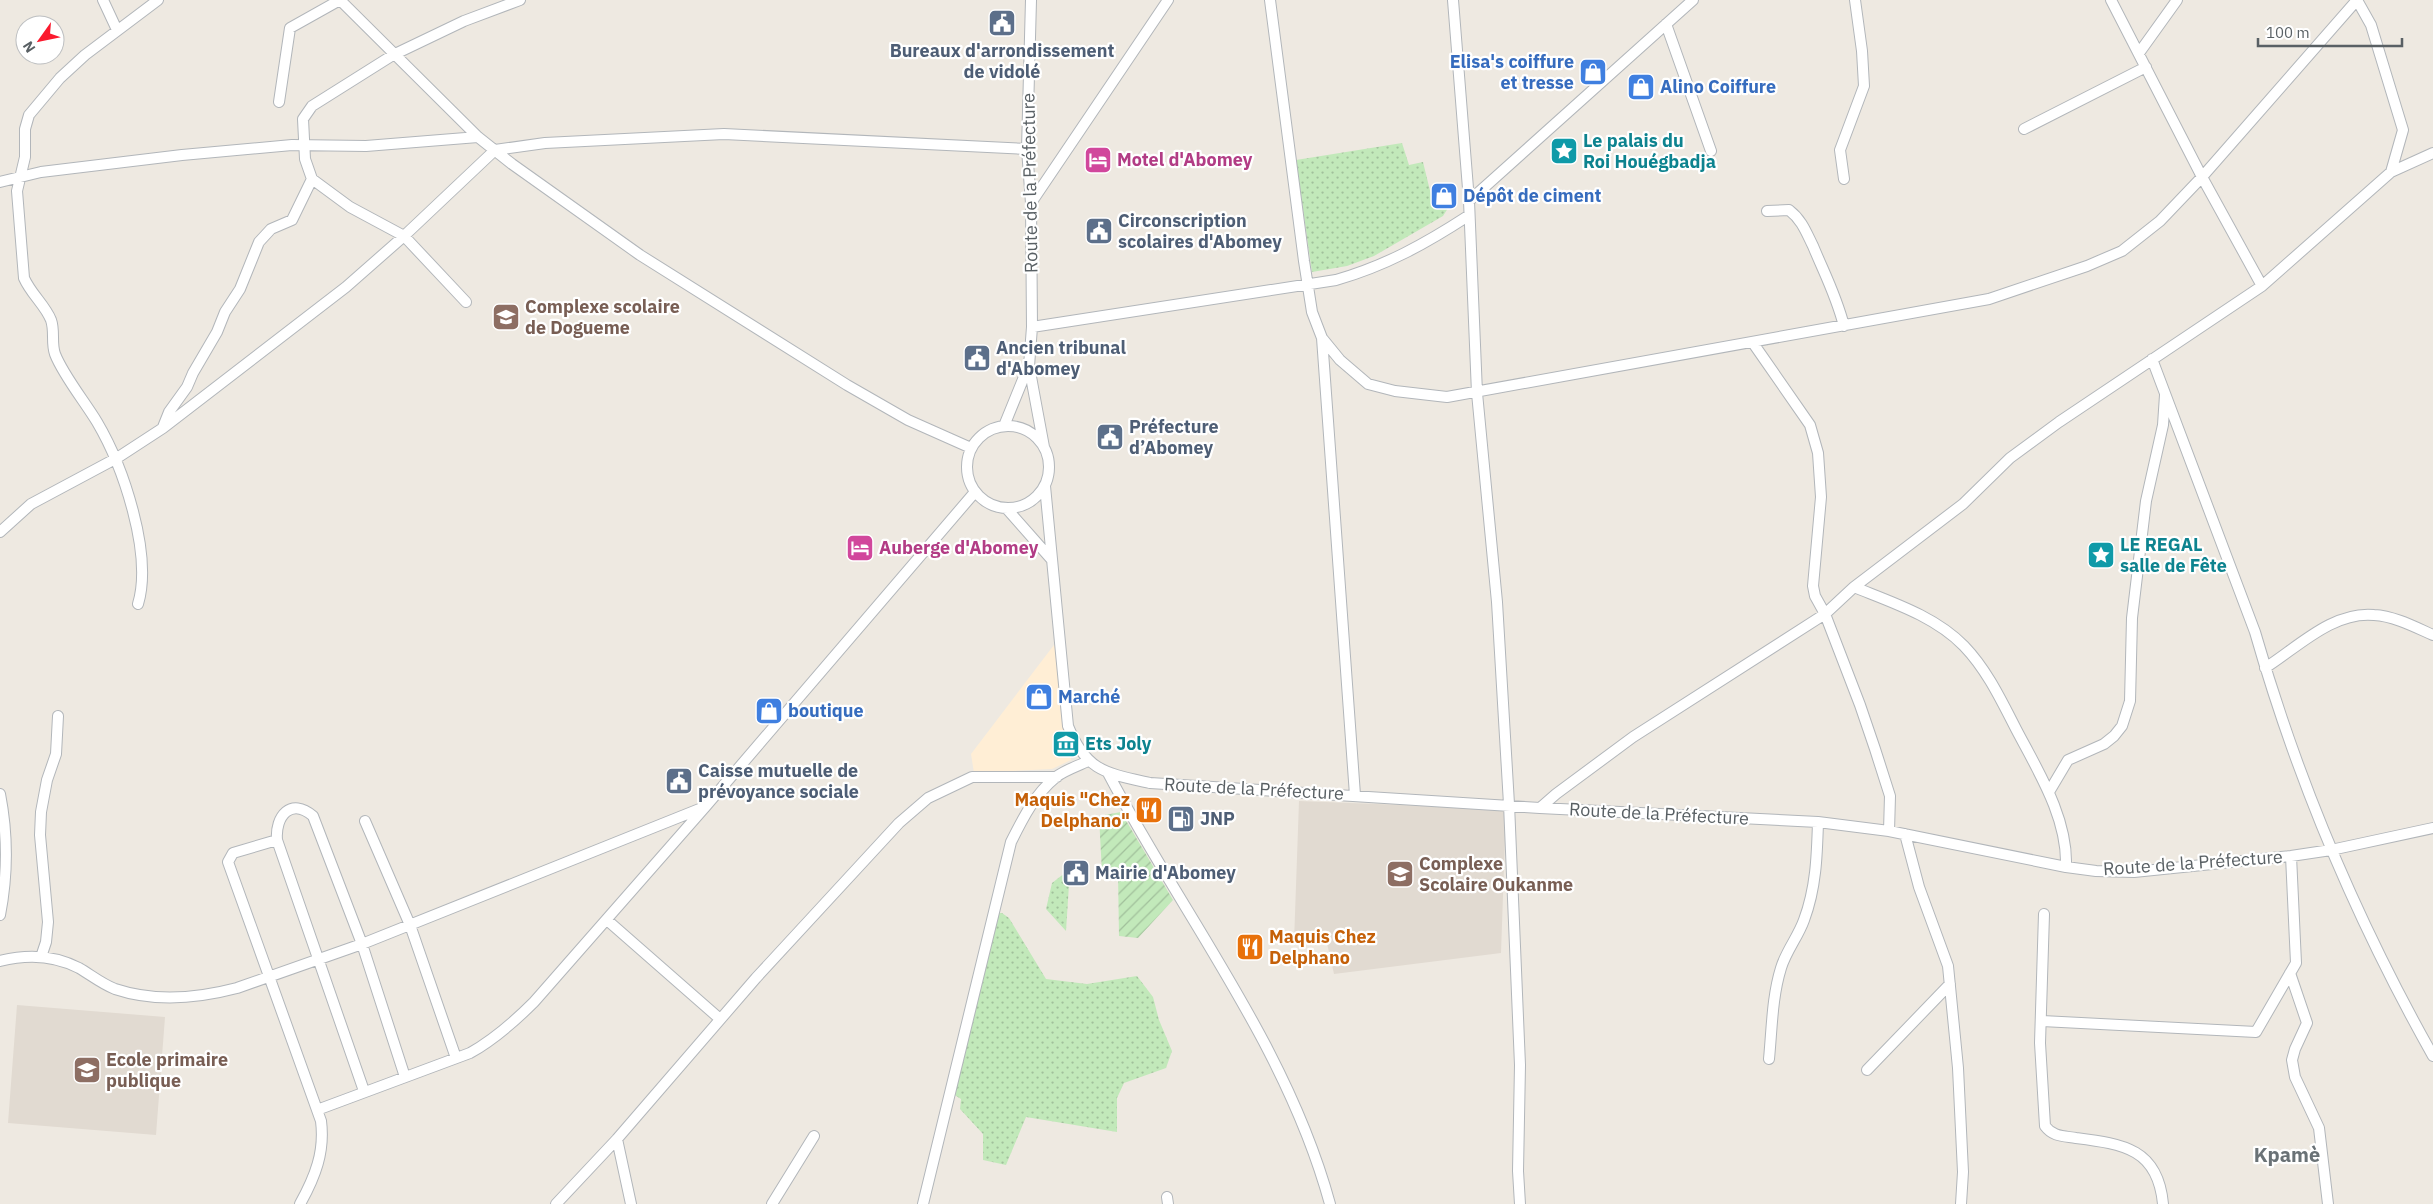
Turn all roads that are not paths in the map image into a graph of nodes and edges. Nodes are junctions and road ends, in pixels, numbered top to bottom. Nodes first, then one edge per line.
1 (103, 0) edge
2 (158, 0) edge
3 (340, 0) edge
4 (520, 0) edge
5 (1031, 0) edge
6 (1168, 0) edge
7 (1270, 0) edge
8 (1453, 0) edge
9 (1693, 0) edge
10 (1855, 0) edge
11 (2111, 0) edge
12 (2177, 0) edge
13 (2357, 0) edge
14 (1666, 24) junction
15 (116, 30) junction
16 (2140, 53) junction
17 (393, 54) junction
18 (2146, 66) junction
19 (279, 102) dead end
20 (2024, 129) dead end
21 (478, 137) junction
22 (303, 144) junction
23 (1027, 149) junction
24 (495, 150) junction
25 (1711, 151) dead end
26 (2433, 153) edge
27 (2391, 172) junction
28 (19, 177) junction
29 (2202, 177) junction
30 (312, 179) junction
31 (1844, 179) dead end
32 (0, 182) edge
33 (1469, 201) junction
34 (1032, 204) junction
35 (1768, 211) dead end
36 (1468, 216) junction
37 (404, 236) junction
38 (1308, 285) junction
39 (2262, 286) junction
40 (466, 302) dead end
41 (1844, 326) junction
42 (1032, 327) junction
43 (1322, 338) junction
44 (1753, 343) junction
45 (2152, 359) junction
46 (1029, 366) junction
47 (2166, 391) junction
48 (1477, 393) junction
49 (1004, 426) junction
50 (163, 428) junction
51 (1044, 446) junction
52 (971, 448) junction
53 (116, 458) junction
54 (1045, 486) junction
55 (975, 492) junction
56 (1007, 509) junction
57 (0, 532) edge
58 (1052, 560) junction
59 (1854, 587) junction
60 (138, 604) dead end
61 (1826, 614) junction
62 (2433, 635) edge
63 (2265, 668) junction
64 (58, 716) dead end
65 (1088, 761) junction
66 (1108, 774) junction
67 (1057, 777) junction
68 (2048, 792) junction
69 (0, 794) edge
70 (1356, 795) junction
71 (1509, 804) junction
72 (706, 806) junction
73 (1540, 808) junction
74 (365, 821) dead end
75 (1818, 822) junction
76 (2433, 828) edge
77 (1889, 830) junction
78 (1905, 834) junction
79 (277, 840) junction
80 (2332, 850) junction
81 (2292, 856) junction
82 (2066, 867) junction
83 (2044, 914) dead end
84 (0, 915) edge
85 (607, 920) junction
86 (410, 925) junction
87 (362, 944) junction
88 (41, 957) junction
89 (319, 959) junction
90 (0, 961) edge
91 (2290, 973) junction
92 (268, 977) junction
93 (1950, 984) junction
94 (720, 1019) junction
95 (2042, 1021) junction
96 (2433, 1056) edge
97 (456, 1058) junction
98 (1769, 1059) dead end
99 (1867, 1070) dead end
100 (405, 1076) junction
101 (364, 1091) junction
102 (317, 1110) junction
103 (814, 1136) dead end
104 (618, 1139) junction
105 (300, 1204) edge
106 (556, 1204) edge
107 (631, 1204) edge
108 (772, 1204) edge
109 (924, 1204) edge
110 (1330, 1204) edge
111 (1520, 1204) edge
112 (1960, 1204) edge
113 (2164, 1204) edge
114 (2328, 1204) edge

1 - 15 street
2 - 15 street
3 - 17 street
3 - 19 street
4 - 17 street
5 - 23 street, Route de la Préfecture
6 - 34 street
7 - 38 street
8 - 33 street
9 - 14 street
10 - 31 street
11 - 16 street
12 - 16 street
13 - 27 street
13 - 29 street
14 - 25 street
14 - 33 street
15 - 28 street
16 - 18 street
17 - 21 street
17 - 22 street
18 - 20 street
18 - 29 street
21 - 22 street
21 - 24 street
22 - 28 street
22 - 30 street
23 - 24 street
23 - 34 street, Route de la Préfecture
24 - 37 street
24 - 52 street
26 - 27 street
27 - 39 street
28 - 32 street
28 - 53 street
29 - 39 street
29 - 41 street
30 - 37 street
30 - 50 street
33 - 36 street
34 - 42 street, Route de la Préfecture
35 - 41 street
36 - 38 street
36 - 48 street
37 - 40 street
37 - 50 street
38 - 42 street
38 - 43 street
39 - 45 street
41 - 44 street
42 - 46 street, Route de la Préfecture
43 - 48 street
43 - 70 street
44 - 48 street
44 - 61 street
45 - 47 street
45 - 59 street
46 - 49 street, Route de la Préfecture
46 - 51 street, Route de la Préfecture
47 - 63 street
47 - 68 street
48 - 71 street
49 - 51 street
49 - 52 street
50 - 53 street
51 - 54 street
52 - 55 street
53 - 57 street
53 - 60 street
54 - 56 street
54 - 58 street, Route de la Préfecture
55 - 56 street
55 - 72 street
56 - 58 street
58 - 65 street, Route de la Préfecture
59 - 61 street
59 - 68 street
61 - 73 street
61 - 77 street
62 - 63 street
63 - 80 street
64 - 88 street
65 - 66 street, Route de la Préfecture
65 - 67 street
66 - 70 street, Route de la Préfecture
66 - 110 street
67 - 94 street
67 - 109 street
68 - 82 street
69 - 84 street
70 - 71 street, Route de la Préfecture
71 - 73 street, Route de la Préfecture
71 - 111 street
72 - 85 street
72 - 86 street
73 - 75 street, Route de la Préfecture
74 - 86 street
75 - 77 street, Route de la Préfecture
75 - 98 street
76 - 80 street, Route de la Préfecture
77 - 78 street, Route de la Préfecture
78 - 82 street, Route de la Préfecture
78 - 93 street
79 - 87 street
79 - 89 street
79 - 92 street
80 - 81 street, Route de la Préfecture
80 - 96 street
81 - 82 street, Route de la Préfecture
81 - 91 street
83 - 95 street
85 - 94 street
85 - 97 street
86 - 87 street
86 - 97 street
87 - 89 street
87 - 100 street
88 - 90 street
88 - 92 street
89 - 92 street
89 - 101 street
91 - 95 street
91 - 114 street
92 - 102 street
93 - 99 street
93 - 112 street
94 - 104 street
95 - 113 street
97 - 100 street
100 - 101 street
101 - 102 street
102 - 105 street
103 - 108 street
104 - 106 street
104 - 107 street

